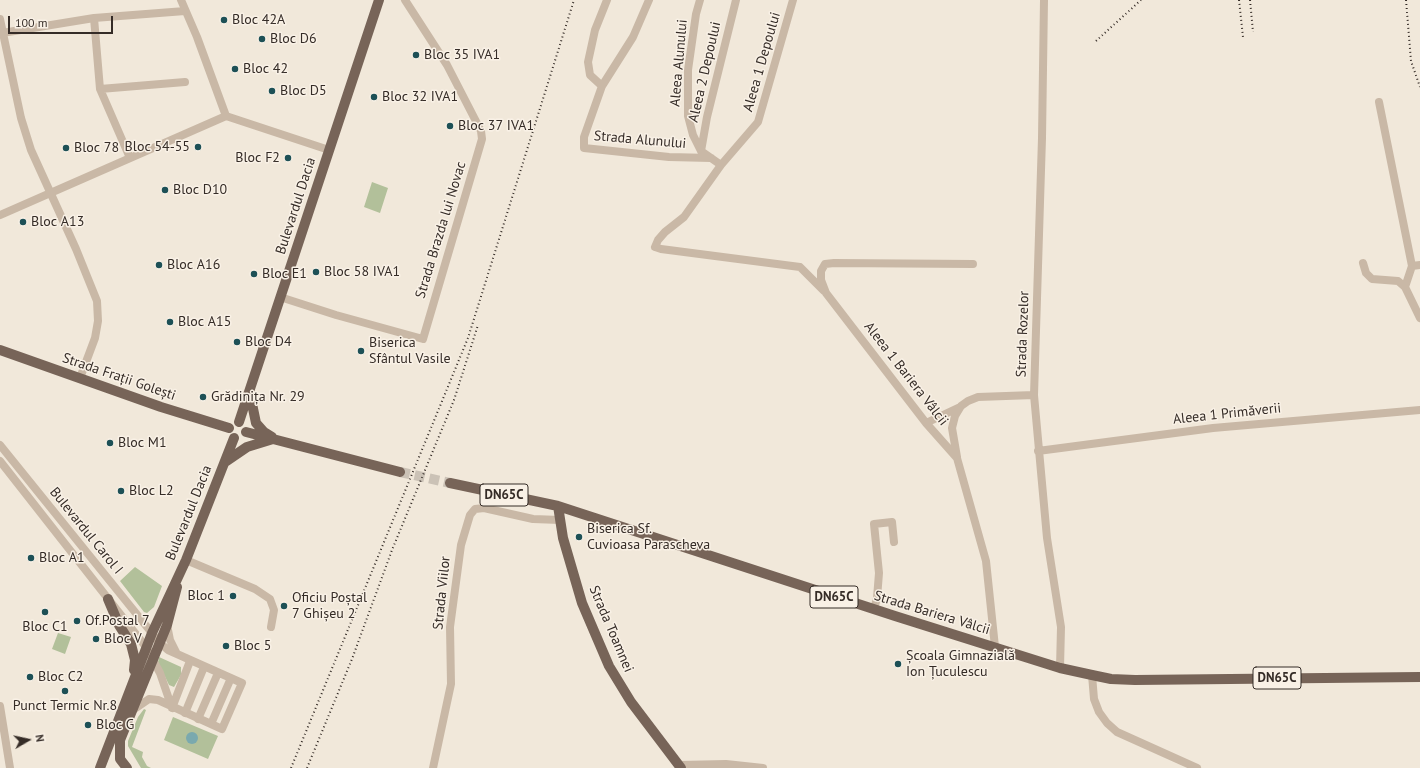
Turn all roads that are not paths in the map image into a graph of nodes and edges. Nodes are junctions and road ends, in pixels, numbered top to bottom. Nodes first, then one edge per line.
1 (181, 0) edge
2 (380, 0) edge
3 (405, 0) edge
4 (607, 0) edge
5 (649, 0) edge
6 (700, 0) edge
7 (736, 0) edge
8 (793, 0) edge
9 (1044, 0) edge
10 (185, 11) junction
11 (94, 18) junction
12 (0, 19) edge
13 (2, 33) junction
14 (185, 82) dead end
15 (602, 86) junction
16 (100, 89) junction
17 (1379, 102) dead end
18 (226, 116) junction
19 (330, 150) junction
20 (701, 150) junction
21 (130, 158) junction
22 (711, 158) junction
23 (721, 165) junction
24 (50, 193) junction
25 (0, 215) edge
26 (1363, 263) dead end
27 (973, 264) dead end
28 (1416, 265) edge
29 (1405, 287) junction
30 (826, 293) junction
31 (280, 297) junction
32 (1420, 318) edge
33 (0, 350) edge
34 (80, 378) junction
35 (249, 392) junction
36 (1034, 395) junction
37 (961, 406) junction
38 (1420, 410) edge
39 (239, 422) junction
40 (926, 423) junction
41 (229, 428) junction
42 (246, 432) junction
43 (234, 438) junction
44 (275, 439) junction
45 (1, 449) edge
46 (1038, 451) junction
47 (957, 458) junction
48 (0, 460) edge
49 (225, 462) junction
50 (400, 472) tunnel mouth
51 (450, 484) tunnel mouth
52 (558, 506) junction
53 (560, 520) junction
54 (894, 542) dead end
55 (186, 560) junction
56 (179, 575) junction
57 (108, 599) junction
58 (874, 609) junction
59 (167, 625) junction
60 (271, 627) dead end
61 (152, 633) junction
62 (160, 643) junction
63 (146, 647) junction
64 (995, 647) junction
65 (177, 654) junction
66 (153, 659) junction
67 (190, 661) junction
68 (204, 667) junction
69 (1060, 668) junction
70 (218, 673) junction
71 (1092, 675) junction
72 (1420, 677) edge
73 (231, 678) junction
74 (134, 680) junction
75 (0, 706) edge
76 (172, 708) junction
77 (132, 710) junction
78 (185, 713) junction
79 (198, 719) junction
80 (211, 724) junction
81 (120, 759) junction
82 (102, 765) edge
83 (680, 767) edge
84 (10, 768) edge
85 (127, 768) edge
86 (433, 768) edge
87 (763, 768) edge
88 (1197, 768) edge

1 - 10 street
2 - 19 main road, Bulevardul Dacia
3 - 31 street, Strada Brazda lui Novac
4 - 15 street
5 - 15 street, Strada Alunului
6 - 20 street, Aleea Alunului
7 - 20 street, Aleea 2 Depoului
8 - 23 street, Aleea 1 Depoului
9 - 36 street, Strada Rozelor
10 - 11 street
10 - 18 street
11 - 13 street
11 - 16 street
12 - 13 street
13 - 24 street
14 - 16 street
15 - 22 street, Strada Alunului
16 - 21 street
17 - 28 street
18 - 19 street
18 - 21 street
19 - 31 main road, Bulevardul Dacia
20 - 22 street
21 - 24 street
22 - 23 street
23 - 30 street, Aleea 1 Depoului
24 - 25 street
24 - 34 street
26 - 29 street
27 - 30 street, Aleea 1 Bariera Vâlcii
28 - 29 street
29 - 32 street
30 - 40 street, Aleea 1 Bariera Vâlcii
31 - 35 main road, Bulevardul Dacia
33 - 34 main road, Strada Frații Golești
34 - 41 main road, Strada Frații Golești
35 - 39 main road, Bulevardul Dacia
35 - 44 main road
36 - 37 street
36 - 46 street, Strada Rozelor
37 - 40 street
37 - 47 street
38 - 46 street, Aleea 1 Primăverii
39 - 41 main road
39 - 42 main road
40 - 47 street, Aleea 1 Bariera Vâlcii
41 - 43 main road
42 - 43 main road
42 - 44 main road
43 - 49 main road, Bulevardul Dacia
44 - 49 main road
44 - 50 main road
45 - 61 street, Bulevardul Carol I
46 - 69 street, Strada Rozelor
47 - 64 street, Aleea 1 Bariera Vâlcii
48 - 57 street, Bulevardul Carol I
49 - 55 main road, Bulevardul Dacia
51 - 52 main road, Strada Bariera Vâlcii / DN65C
52 - 53 main road, Strada Toamnei
52 - 58 main road, Strada Bariera Vâlcii / DN65C
53 - 83 main road, Strada Toamnei
53 - 86 street, Strada Viilor
54 - 58 street
55 - 56 main road, Bulevardul Dacia
55 - 60 street
56 - 59 main road, Bulevardul Dacia
56 - 61 main road, Bulevardul Dacia
57 - 63 street, Bulevardul Carol I
57 - 74 main road
58 - 64 main road, Strada Bariera Vâlcii / DN65C
59 - 62 main road, Bulevardul Dacia
59 - 65 street
61 - 62 street, Bulevardul Carol I
61 - 63 main road, Bulevardul Dacia
62 - 65 street, Bulevardul Carol I
62 - 66 main road, Bulevardul Dacia
63 - 66 street, Bulevardul Carol I
63 - 74 main road, Bulevardul Dacia
64 - 69 main road, Strada Bariera Vâlcii / DN65C
65 - 67 street, Bulevardul Carol I
66 - 76 street, Bulevardul Carol I
66 - 77 main road, Bulevardul Dacia
67 - 68 street, Bulevardul Carol I
67 - 76 street
68 - 70 street, Bulevardul Carol I
68 - 78 street
69 - 71 main road, Strada Bariera Vâlcii / DN65C
70 - 73 street, Bulevardul Carol I
70 - 79 street
71 - 72 main road, Strada Bariera Vâlcii / DN65C
71 - 88 street
73 - 80 street
73 - 80 street, Bulevardul Carol I
74 - 82 main road, Bulevardul Dacia
75 - 84 street
76 - 77 street
76 - 78 street
77 - 81 main road, Bulevardul Dacia
78 - 79 street
79 - 80 street
81 - 82 main road
81 - 85 main road
83 - 87 street

